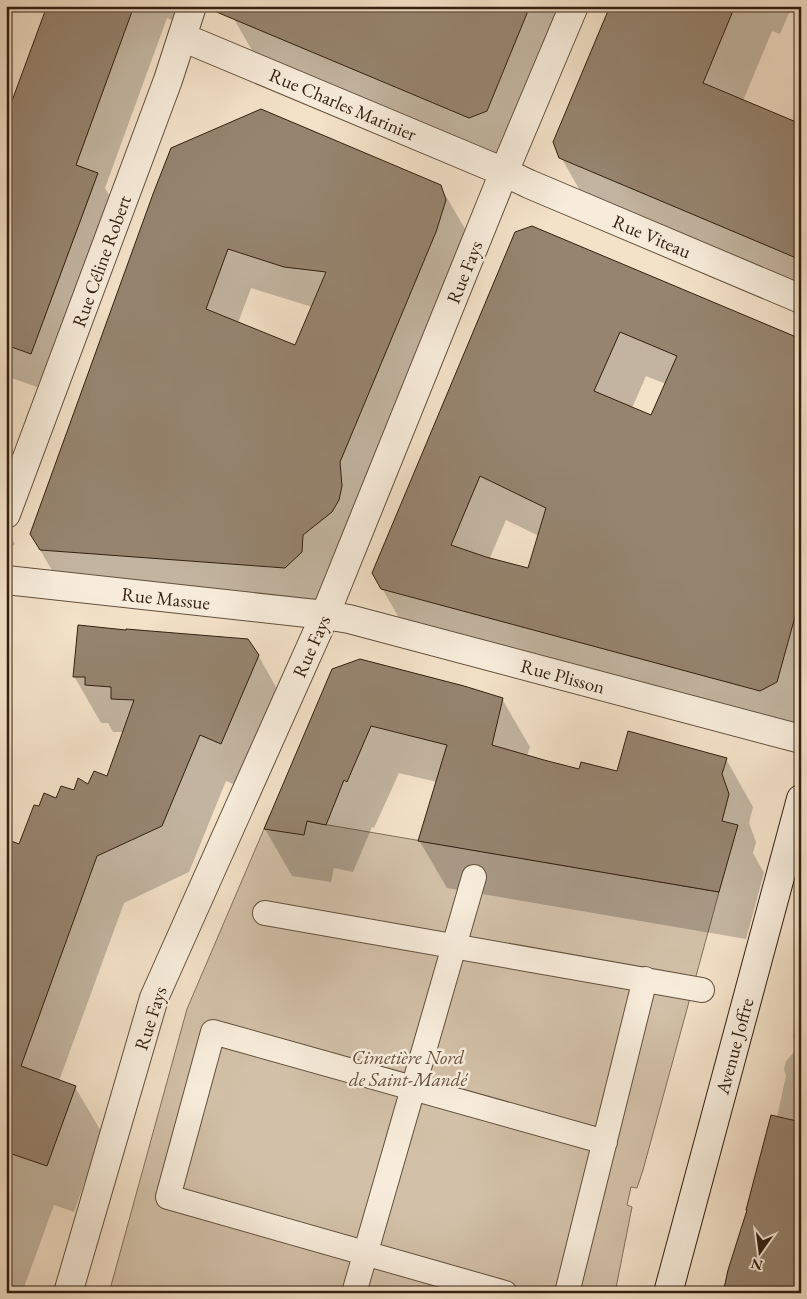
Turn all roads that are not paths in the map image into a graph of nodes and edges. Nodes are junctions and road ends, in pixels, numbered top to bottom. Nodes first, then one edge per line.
1 (192, 6) edge
2 (574, 6) edge
3 (182, 36) junction
4 (504, 172) junction
5 (801, 299) edge
6 (6, 514) edge
7 (6, 580) edge
8 (326, 615) junction
9 (801, 739) edge
10 (801, 799) edge
11 (474, 877) dead end
12 (265, 912) dead end
13 (454, 946) junction
14 (645, 979) junction
15 (702, 990) dead end
16 (412, 1088) junction
17 (605, 1142) junction
18 (365, 1253) junction
19 (68, 1293) edge
20 (354, 1293) edge
21 (505, 1293) edge
22 (567, 1293) edge
23 (668, 1293) edge

1 - 3 street, Rue Céline Robert
2 - 4 street, Rue Fays
3 - 4 street, Rue Charles Marinier
3 - 6 street, Rue Céline Robert
4 - 5 street, Rue Viteau
4 - 8 street, Rue Fays
7 - 8 street, Rue Massue
8 - 9 street, Rue Plisson
8 - 19 street, Rue Fays
10 - 23 street, Avenue Joffre
11 - 13 lane
12 - 13 lane
13 - 14 lane
13 - 16 lane
14 - 15 lane
14 - 17 lane
16 - 17 lane
16 - 18 lane
16 - 18 lane
17 - 22 lane
18 - 20 lane
18 - 21 lane

